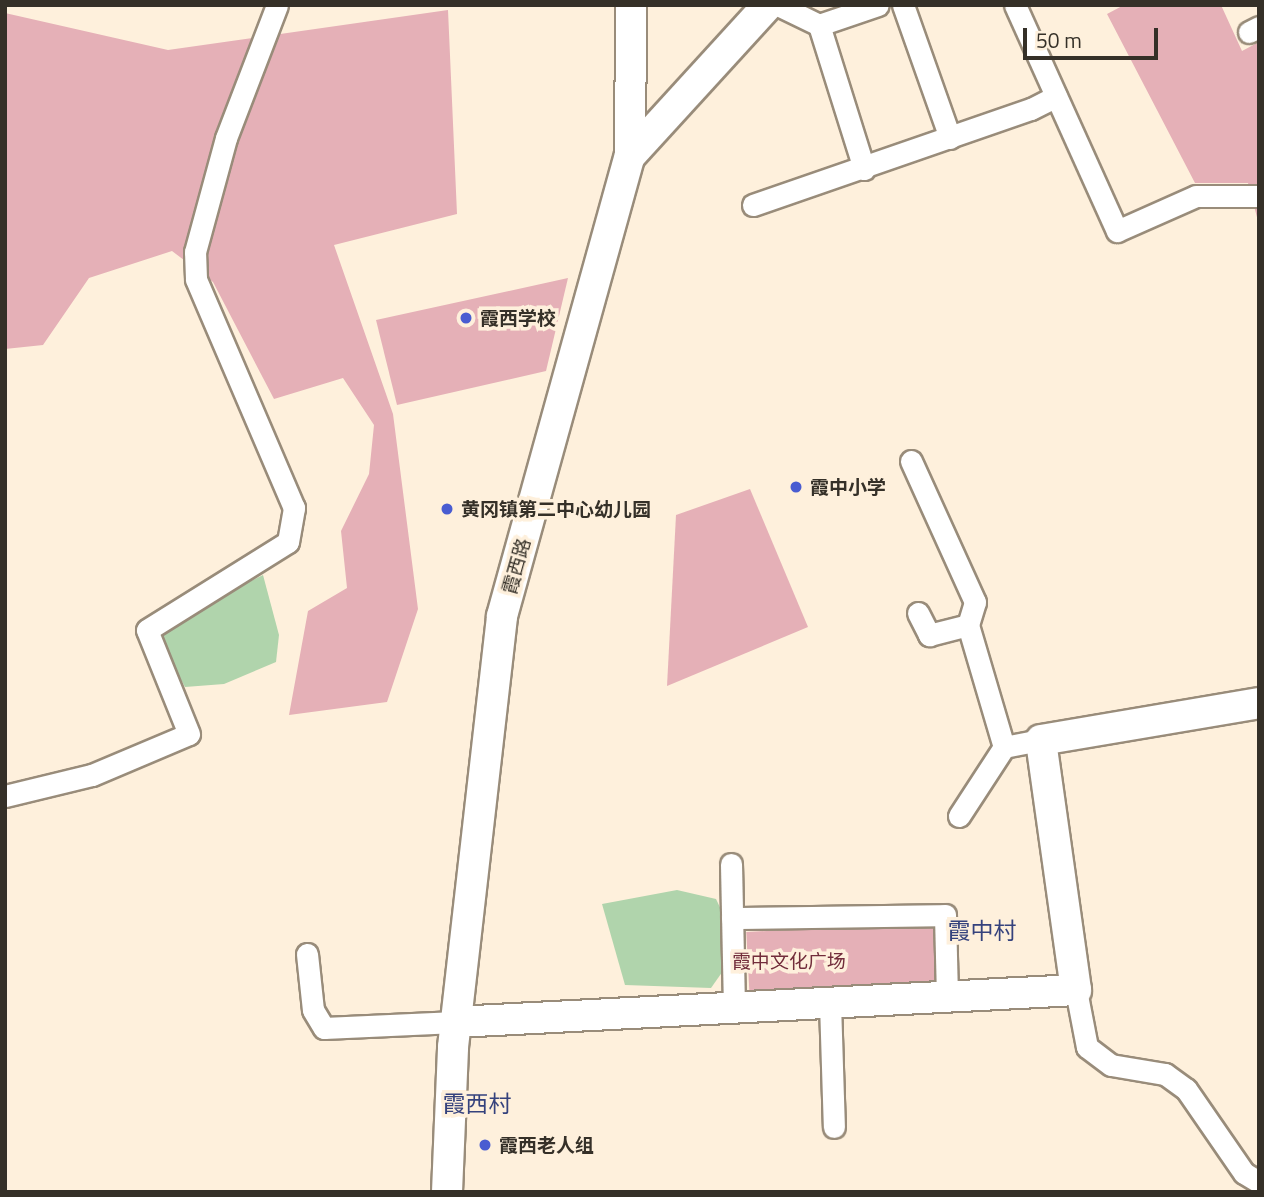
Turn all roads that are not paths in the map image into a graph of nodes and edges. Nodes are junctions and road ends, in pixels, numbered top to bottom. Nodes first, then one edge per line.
1 (276, 5) edge
2 (631, 5) edge
3 (768, 5) edge
4 (778, 5) edge
5 (878, 5) edge
6 (903, 5) edge
7 (1015, 5) edge
8 (819, 25) junction
9 (1056, 96) junction
10 (950, 138) junction
11 (630, 156) junction
12 (864, 169) junction
13 (1259, 196) edge
14 (753, 205) dead end
15 (911, 461) dead end
16 (918, 613) dead end
17 (968, 625) junction
18 (1259, 703) edge
19 (1041, 740) junction
20 (1004, 747) junction
21 (5, 796) edge
22 (959, 816) dead end
23 (731, 864) dead end
24 (732, 918) junction
25 (307, 954) dead end
26 (1076, 990) junction
27 (947, 996) junction
28 (830, 1003) junction
29 (734, 1007) junction
30 (456, 1022) junction
31 (834, 1126) dead end
32 (1259, 1182) edge
33 (447, 1192) edge

1 - 21 street
2 - 11 main road
3 - 11 main road, 霞西路
4 - 8 street
5 - 8 street
6 - 10 street
7 - 9 street
8 - 12 street
9 - 10 street
9 - 13 street
10 - 12 street
11 - 30 main road, 霞西路
12 - 14 street
15 - 17 street
16 - 17 street
17 - 20 street
18 - 19 main road
19 - 20 street
19 - 26 main road
20 - 22 street
23 - 24 street
24 - 27 street
24 - 29 street
25 - 30 street
26 - 27 main road
26 - 32 street
27 - 28 main road
28 - 29 main road
28 - 31 street
29 - 30 main road
30 - 33 main road, 霞西路

